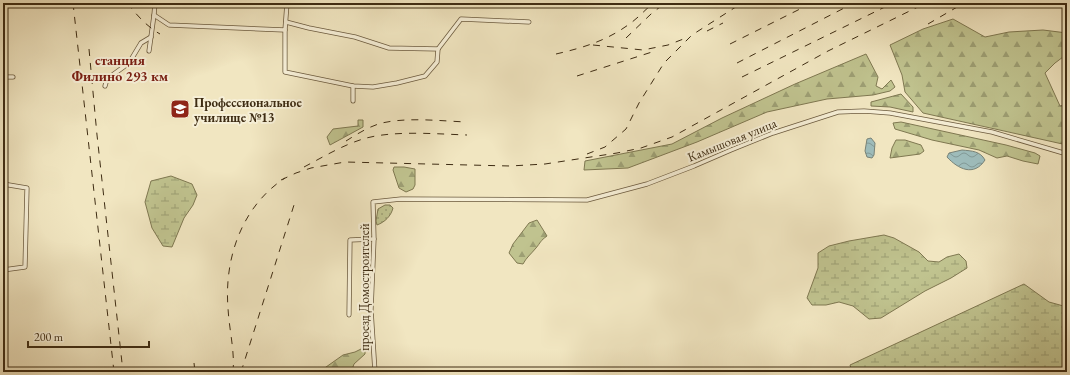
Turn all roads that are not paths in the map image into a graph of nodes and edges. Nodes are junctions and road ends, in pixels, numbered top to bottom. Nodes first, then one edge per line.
1 (155, 3) edge
2 (287, 3) edge
3 (154, 15) junction
4 (286, 22) junction
5 (529, 22) dead end
6 (285, 30) junction
7 (151, 37) junction
8 (438, 49) junction
9 (149, 51) dead end
10 (3, 77) edge
11 (13, 77) dead end
12 (105, 86) dead end
13 (353, 86) junction
14 (353, 101) dead end
15 (1067, 154) edge
16 (3, 184) edge
17 (373, 202) joint
18 (374, 239) junction
19 (3, 270) edge
20 (349, 315) dead end
21 (376, 372) edge

1 - 3 street
2 - 4 street
3 - 6 street
3 - 7 street
4 - 6 street
4 - 8 street
5 - 8 street
6 - 13 street
7 - 9 street
7 - 12 street
8 - 13 street
10 - 11 street
13 - 14 street
15 - 17 street, Камышовая улица
16 - 19 street
17 - 18 street, проезд Домостроителей
18 - 20 street
18 - 21 street, проезд Домостроителей

